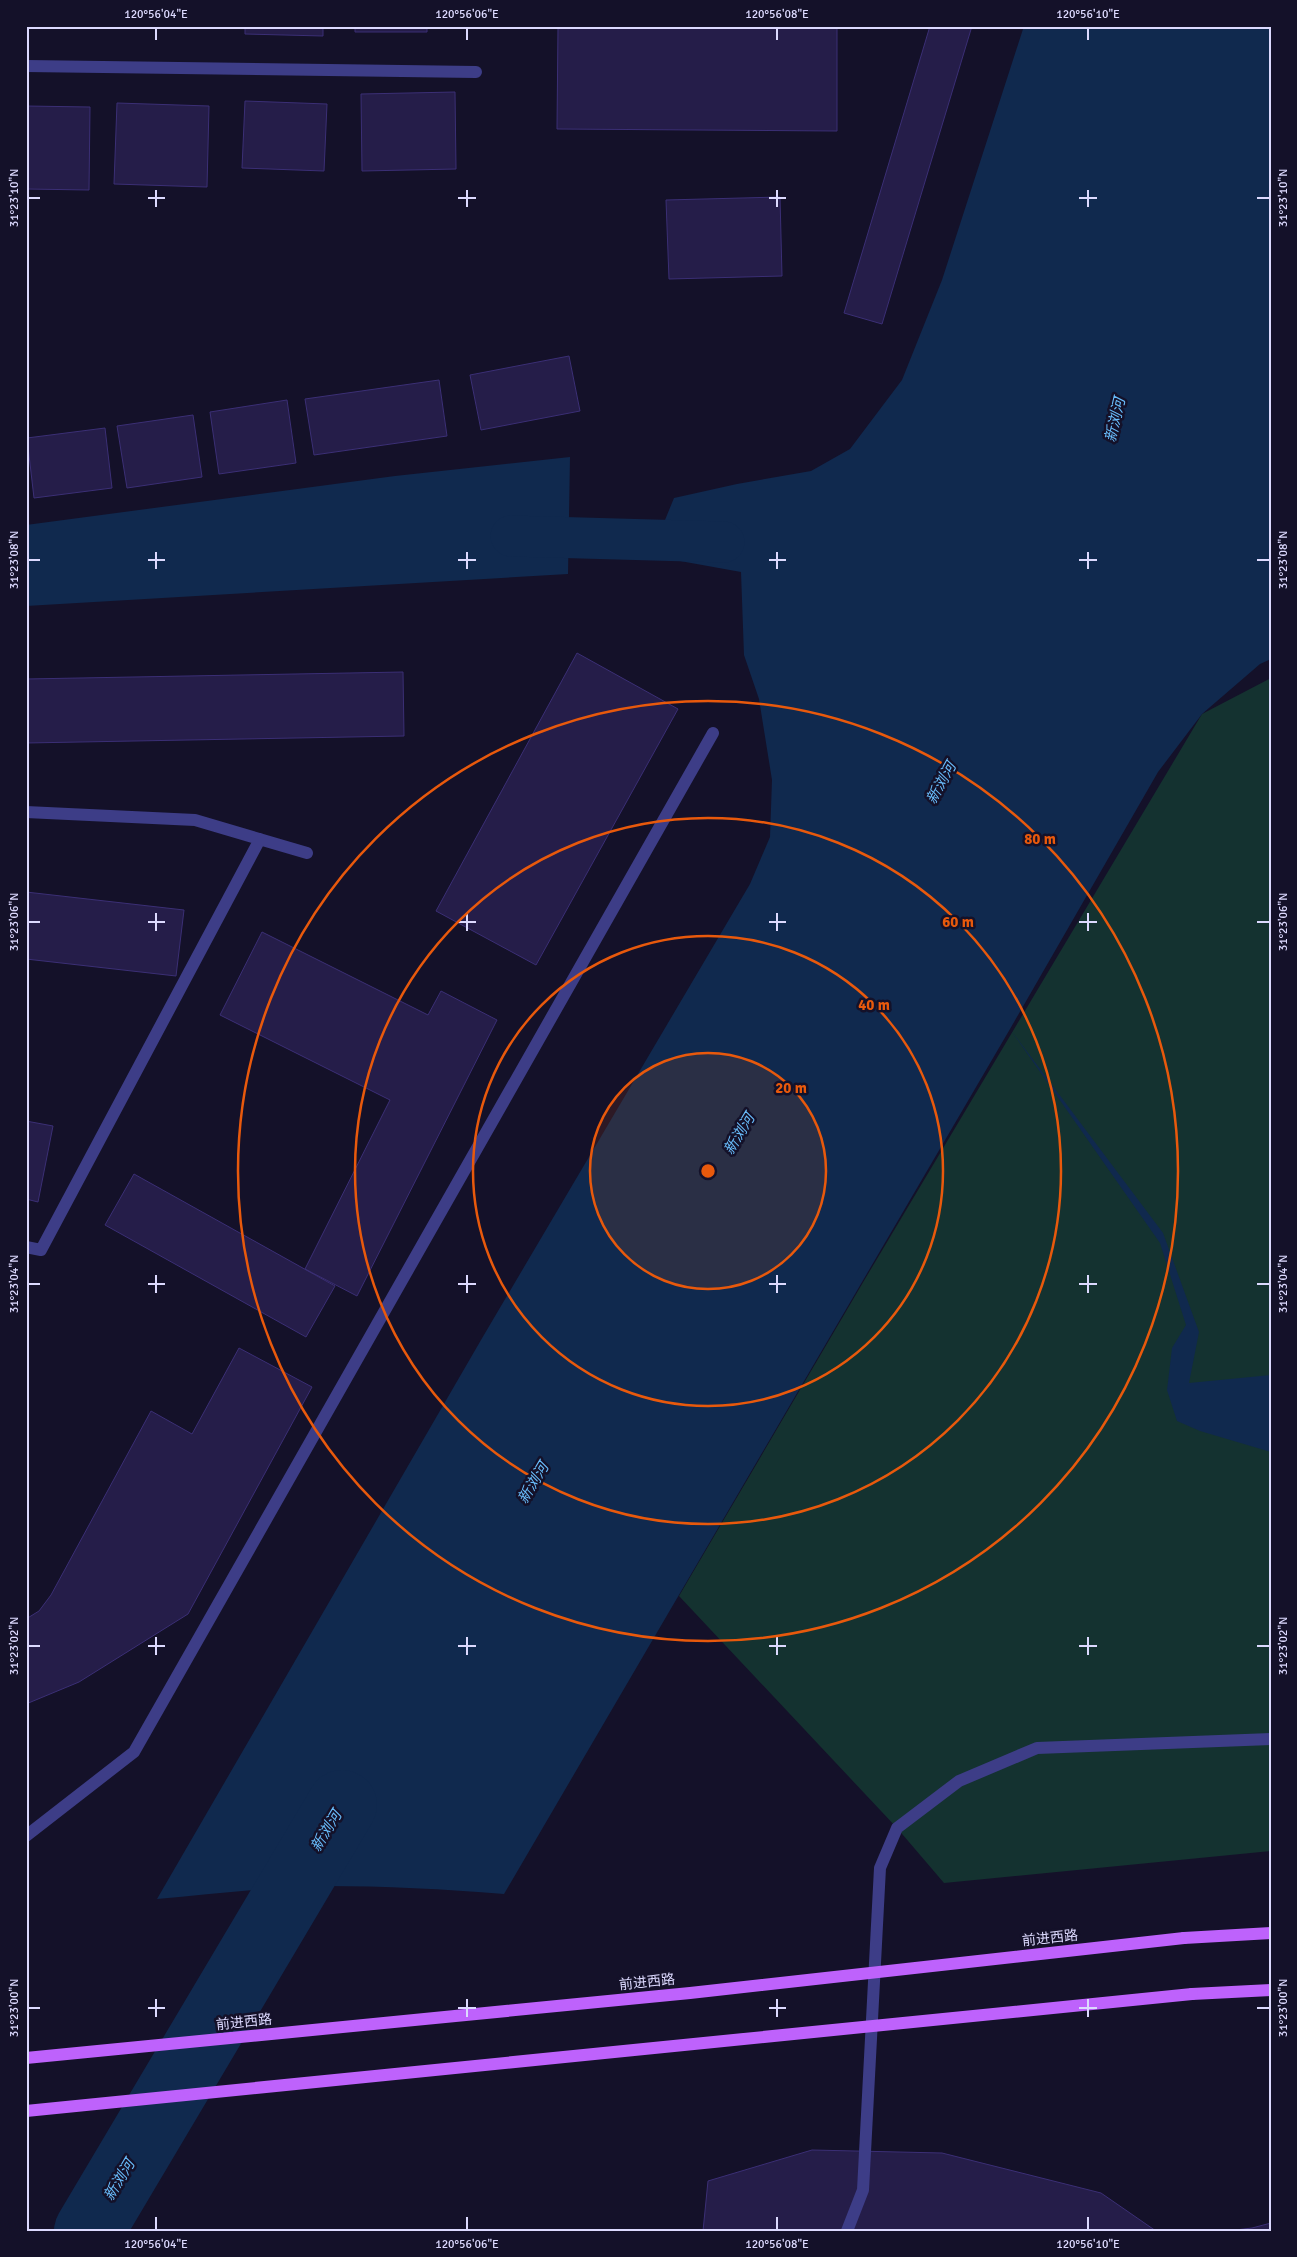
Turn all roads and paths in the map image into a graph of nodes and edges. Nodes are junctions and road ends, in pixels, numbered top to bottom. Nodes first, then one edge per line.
1 (26, 66) edge
2 (476, 72) dead end
3 (713, 733) dead end
4 (26, 812) edge
5 (260, 839) junction
6 (307, 852) dead end
7 (26, 1247) edge
8 (1271, 1739) edge
9 (26, 1836) edge
10 (1271, 1933) edge
11 (1271, 1990) edge
12 (26, 2058) edge
13 (26, 2111) edge
14 (846, 2231) edge

1 - 2 street
3 - 9 street
4 - 5 street
5 - 6 street
5 - 7 street
8 - 14 street
10 - 12 main road, 前进西路, bridge
11 - 13 main road, bridge

